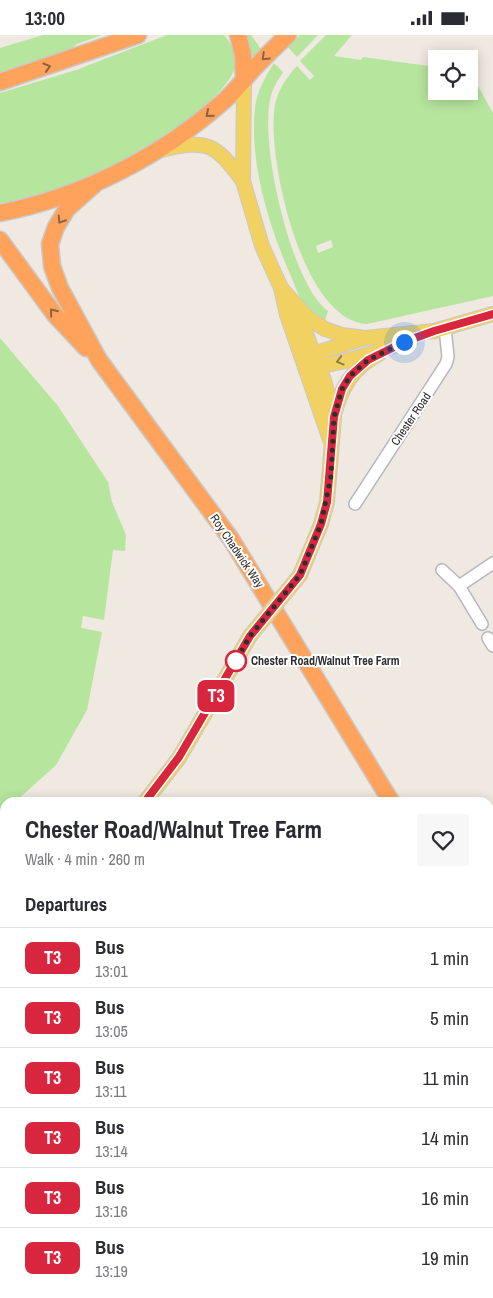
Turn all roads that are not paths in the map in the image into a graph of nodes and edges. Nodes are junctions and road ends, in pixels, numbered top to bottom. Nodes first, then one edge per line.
1 (138, 35) edge
2 (238, 35) edge
3 (288, 35) edge
4 (244, 80) junction
5 (0, 82) edge
6 (153, 152) junction
7 (243, 181) junction
8 (94, 185) junction
9 (0, 213) edge
10 (0, 240) edge
11 (0, 253) edge
12 (30, 283) junction
13 (281, 288) junction
14 (294, 300) junction
15 (493, 314) edge
16 (439, 329) junction
17 (366, 338) junction
18 (404, 342) junction
19 (99, 360) junction
20 (316, 360) junction
21 (305, 365) junction
22 (334, 417) junction
23 (332, 445) junction
24 (355, 504) dead end
25 (493, 563) edge
26 (442, 571) dead end
27 (459, 585) junction
28 (482, 624) dead end
29 (149, 797) edge
30 (388, 797) edge

5 -> 1 highway
2 - 4 highway
3 -> 4 highway
4 -> 6 highway
4 - 7 main road
6 - 7 main road
6 - 8 highway
7 - 13 main road
8 - 9 highway
8 -> 19 highway, Roy Chadwick Way
10 - 12 highway, Roy Chadwick Way
11 - 12 highway, Roy Chadwick Way
19 -> 12 highway, Roy Chadwick Way
13 - 14 main road
13 - 21 main road
14 - 17 main road
14 - 20 main road
15 - 16 main road
16 - 17 main road
16 - 18 main road
16 - 24 street, Chester Road
17 - 20 main road
18 -> 20 main road
18 - 22 main road
19 - 30 highway, Roy Chadwick Way
20 - 21 main road
20 - 22 main road
21 - 23 main road
22 - 23 main road
23 - 29 main road, bridge
25 - 27 street
26 - 27 street
27 - 28 street

